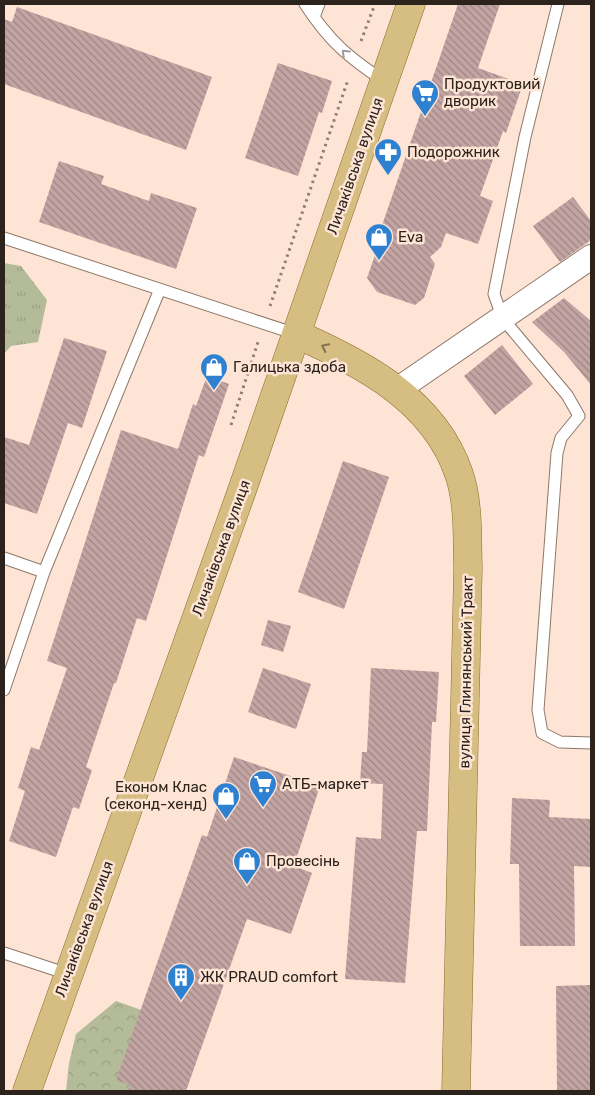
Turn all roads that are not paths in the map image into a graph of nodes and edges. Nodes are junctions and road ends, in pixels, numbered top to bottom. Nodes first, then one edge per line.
1 (305, 4) edge
2 (319, 4) edge
3 (411, 4) edge
4 (558, 4) edge
5 (314, 17) junction
6 (384, 82) junction
7 (4, 238) edge
8 (591, 257) edge
9 (160, 289) junction
10 (504, 319) junction
11 (296, 334) junction
12 (397, 390) junction
13 (579, 416) junction
14 (591, 418) edge
15 (4, 558) edge
16 (44, 572) junction
17 (4, 690) edge
18 (591, 743) edge
19 (4, 953) edge
20 (68, 974) junction
21 (27, 1091) edge
22 (456, 1091) edge

1 - 5 lane
2 - 5 lane
3 - 6 main road, Личаківська вулиця
4 - 10 lane
6 -> 5 lane
6 - 11 main road, Личаківська вулиця
7 - 9 lane
8 - 10 street
9 - 11 lane
9 - 16 lane
10 - 12 street
10 - 13 lane
12 -> 11 main road, вулиця Глинянський Тракт
11 - 20 main road, Личаківська вулиця
12 - 22 main road, вулиця Глинянський Тракт
13 - 14 lane
13 - 18 lane
15 - 16 lane
16 - 17 lane
19 - 20 lane
20 - 21 main road, Личаківська вулиця

